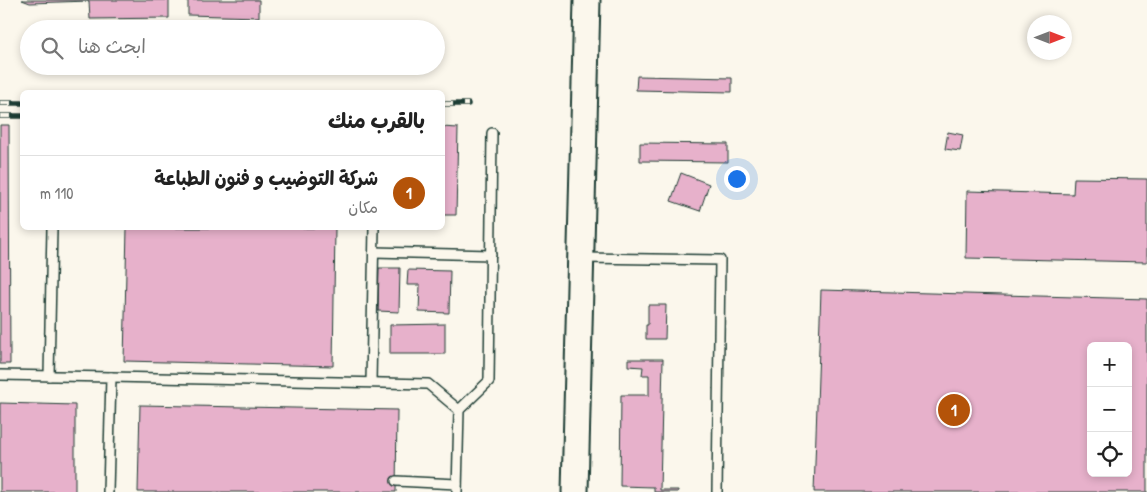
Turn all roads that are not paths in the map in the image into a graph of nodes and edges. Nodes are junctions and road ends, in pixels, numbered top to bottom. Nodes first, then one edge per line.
1 (587, 0) edge
2 (492, 132) dead end
3 (52, 230) edge
4 (374, 230) edge
5 (374, 252) junction
6 (491, 255) junction
7 (580, 258) junction
8 (0, 376) edge
9 (49, 376) junction
10 (110, 377) junction
11 (371, 382) junction
12 (459, 410) junction
13 (396, 481) dead end
14 (457, 488) edge
15 (108, 492) edge
16 (574, 492) edge
17 (717, 492) edge

1 - 7 main road
2 - 6 lane
3 - 9 lane
4 - 5 lane
5 - 6 lane
5 - 11 lane
6 - 12 lane
7 - 16 main road
7 - 17 lane
8 - 9 lane
9 - 10 lane
10 - 11 lane
10 - 15 lane
11 - 12 lane
12 - 14 lane
13 - 14 lane

